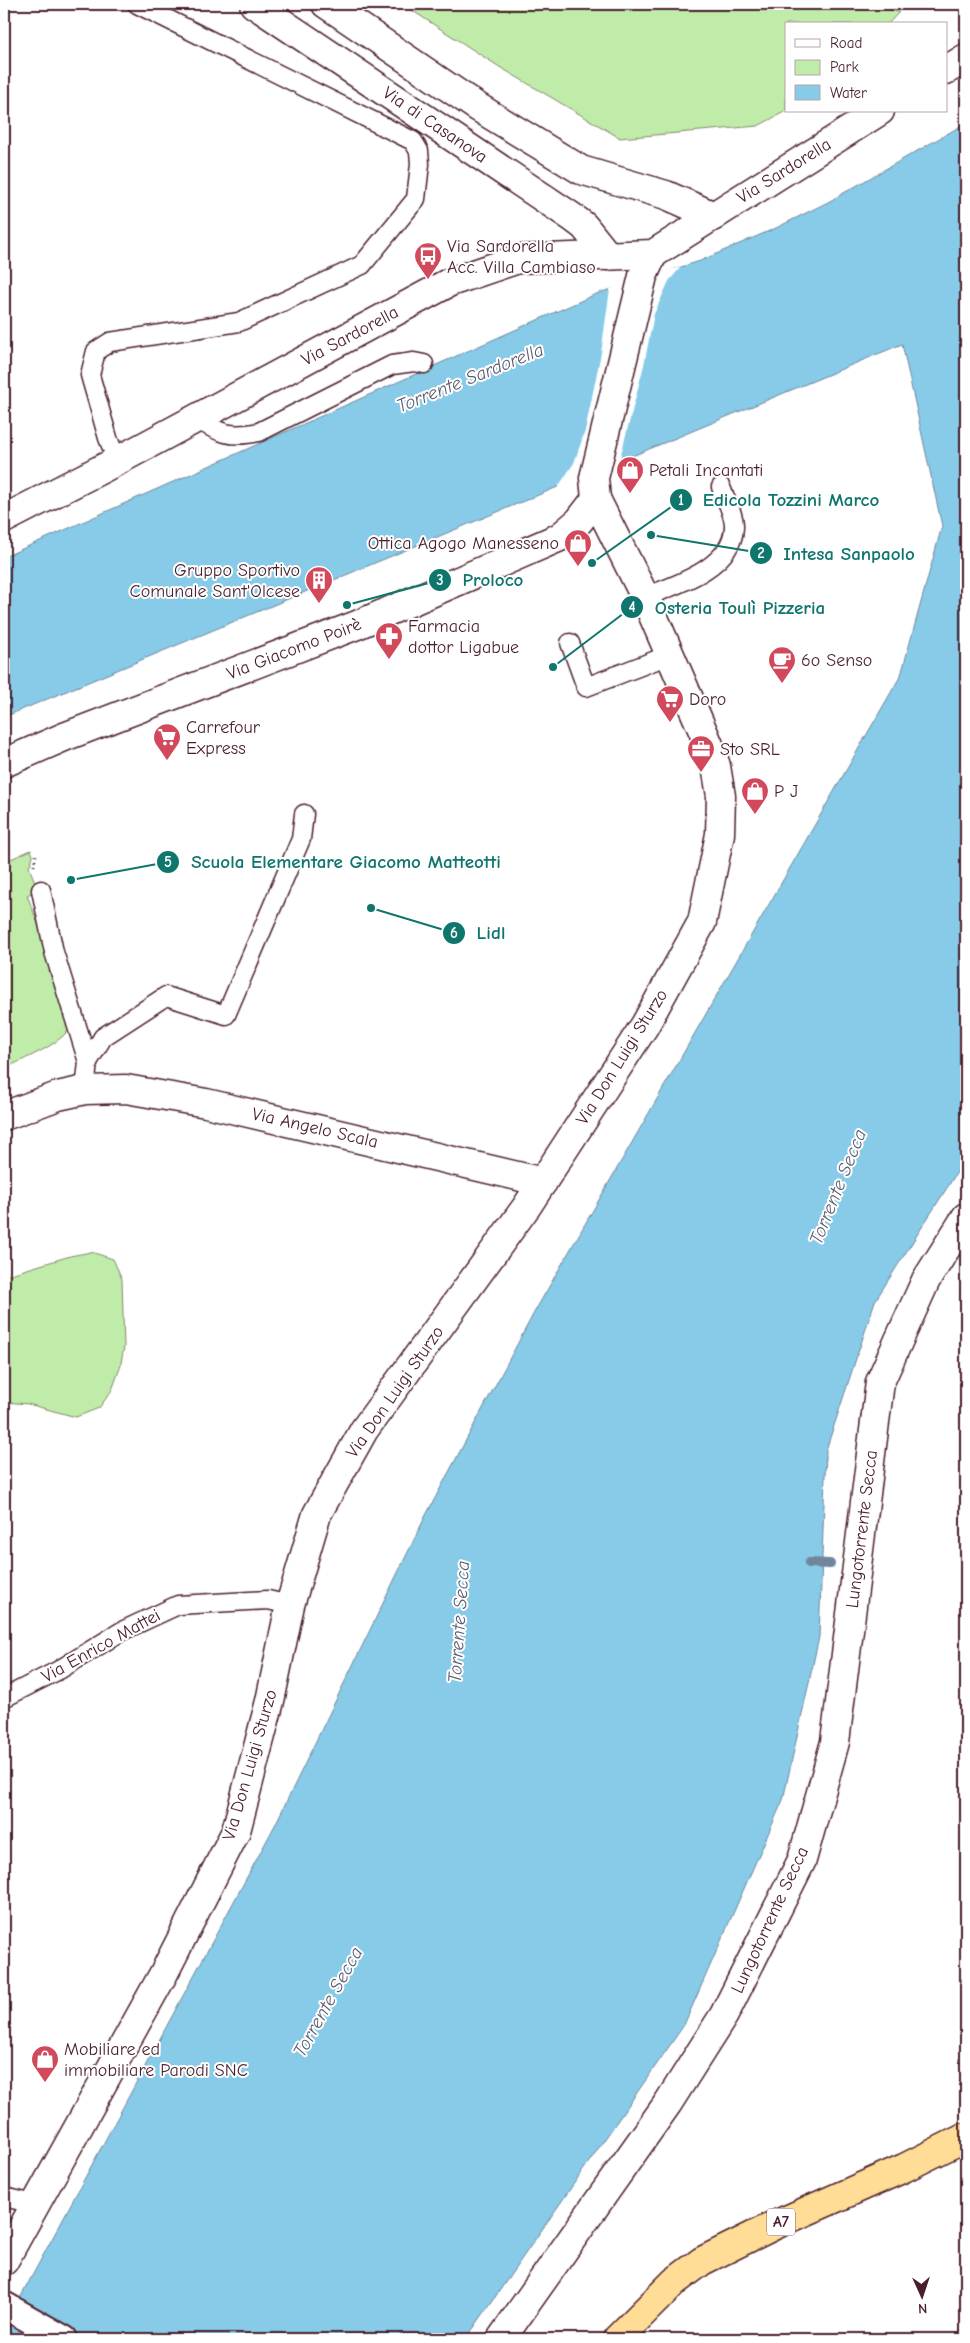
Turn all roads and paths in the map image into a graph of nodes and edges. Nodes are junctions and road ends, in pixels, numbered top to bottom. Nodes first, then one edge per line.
1 (137, 4) edge
2 (254, 4) edge
3 (326, 4) edge
4 (966, 58) edge
5 (948, 69) edge
6 (878, 112) edge
7 (714, 216) junction
8 (608, 256) junction
9 (648, 265) junction
10 (424, 364) dead end
11 (196, 418) junction
12 (117, 461) junction
13 (721, 487) dead end
14 (595, 488) junction
15 (4, 518) edge
16 (645, 597) junction
17 (570, 643) dead end
18 (669, 655) junction
19 (4, 763) edge
20 (304, 814) dead end
21 (40, 890) dead end
22 (88, 1062) junction
23 (85, 1090) junction
24 (4, 1116) edge
25 (543, 1182) junction
26 (966, 1216) edge
27 (290, 1605) junction
28 (4, 1698) edge
29 (966, 2137) edge
30 (4, 2197) edge
31 (34, 2204) junction
32 (4, 2261) edge
33 (4, 2305) edge
34 (64, 2339) edge
35 (501, 2339) edge
36 (617, 2339) edge

1 - 12 lane
2 - 8 street, Via di Casanova
3 - 7 street
4 - 5 street
6 - 7 street, Via Sardorella
7 - 9 street, Via Sardorella
8 - 9 street, Via Sardorella
8 - 11 street, Via Sardorella
9 - 14 street
10 - 11 lane
11 - 12 street, Via Sardorella
12 - 15 street, Via Sardorella
13 - 16 lane
14 - 16 street, Via Don Luigi Sturzo
14 - 19 street, Via Giacomo Poirè
16 - 18 street, Via Don Luigi Sturzo
17 - 18 lane
18 - 25 street, Via Don Luigi Sturzo
20 - 22 lane
21 - 22 lane
22 - 23 lane
23 - 24 street, Via Angelo Scala
23 - 25 street, Via Angelo Scala
25 - 27 street, Via Don Luigi Sturzo
26 - 35 street, Lungotorrente Secca
27 - 28 lane, Via Enrico Mattei
27 - 31 street, Via Don Luigi Sturzo
29 - 36 highway, A7
30 - 31 lane
31 - 32 street, Via Don Luigi Sturzo
33 - 34 street

